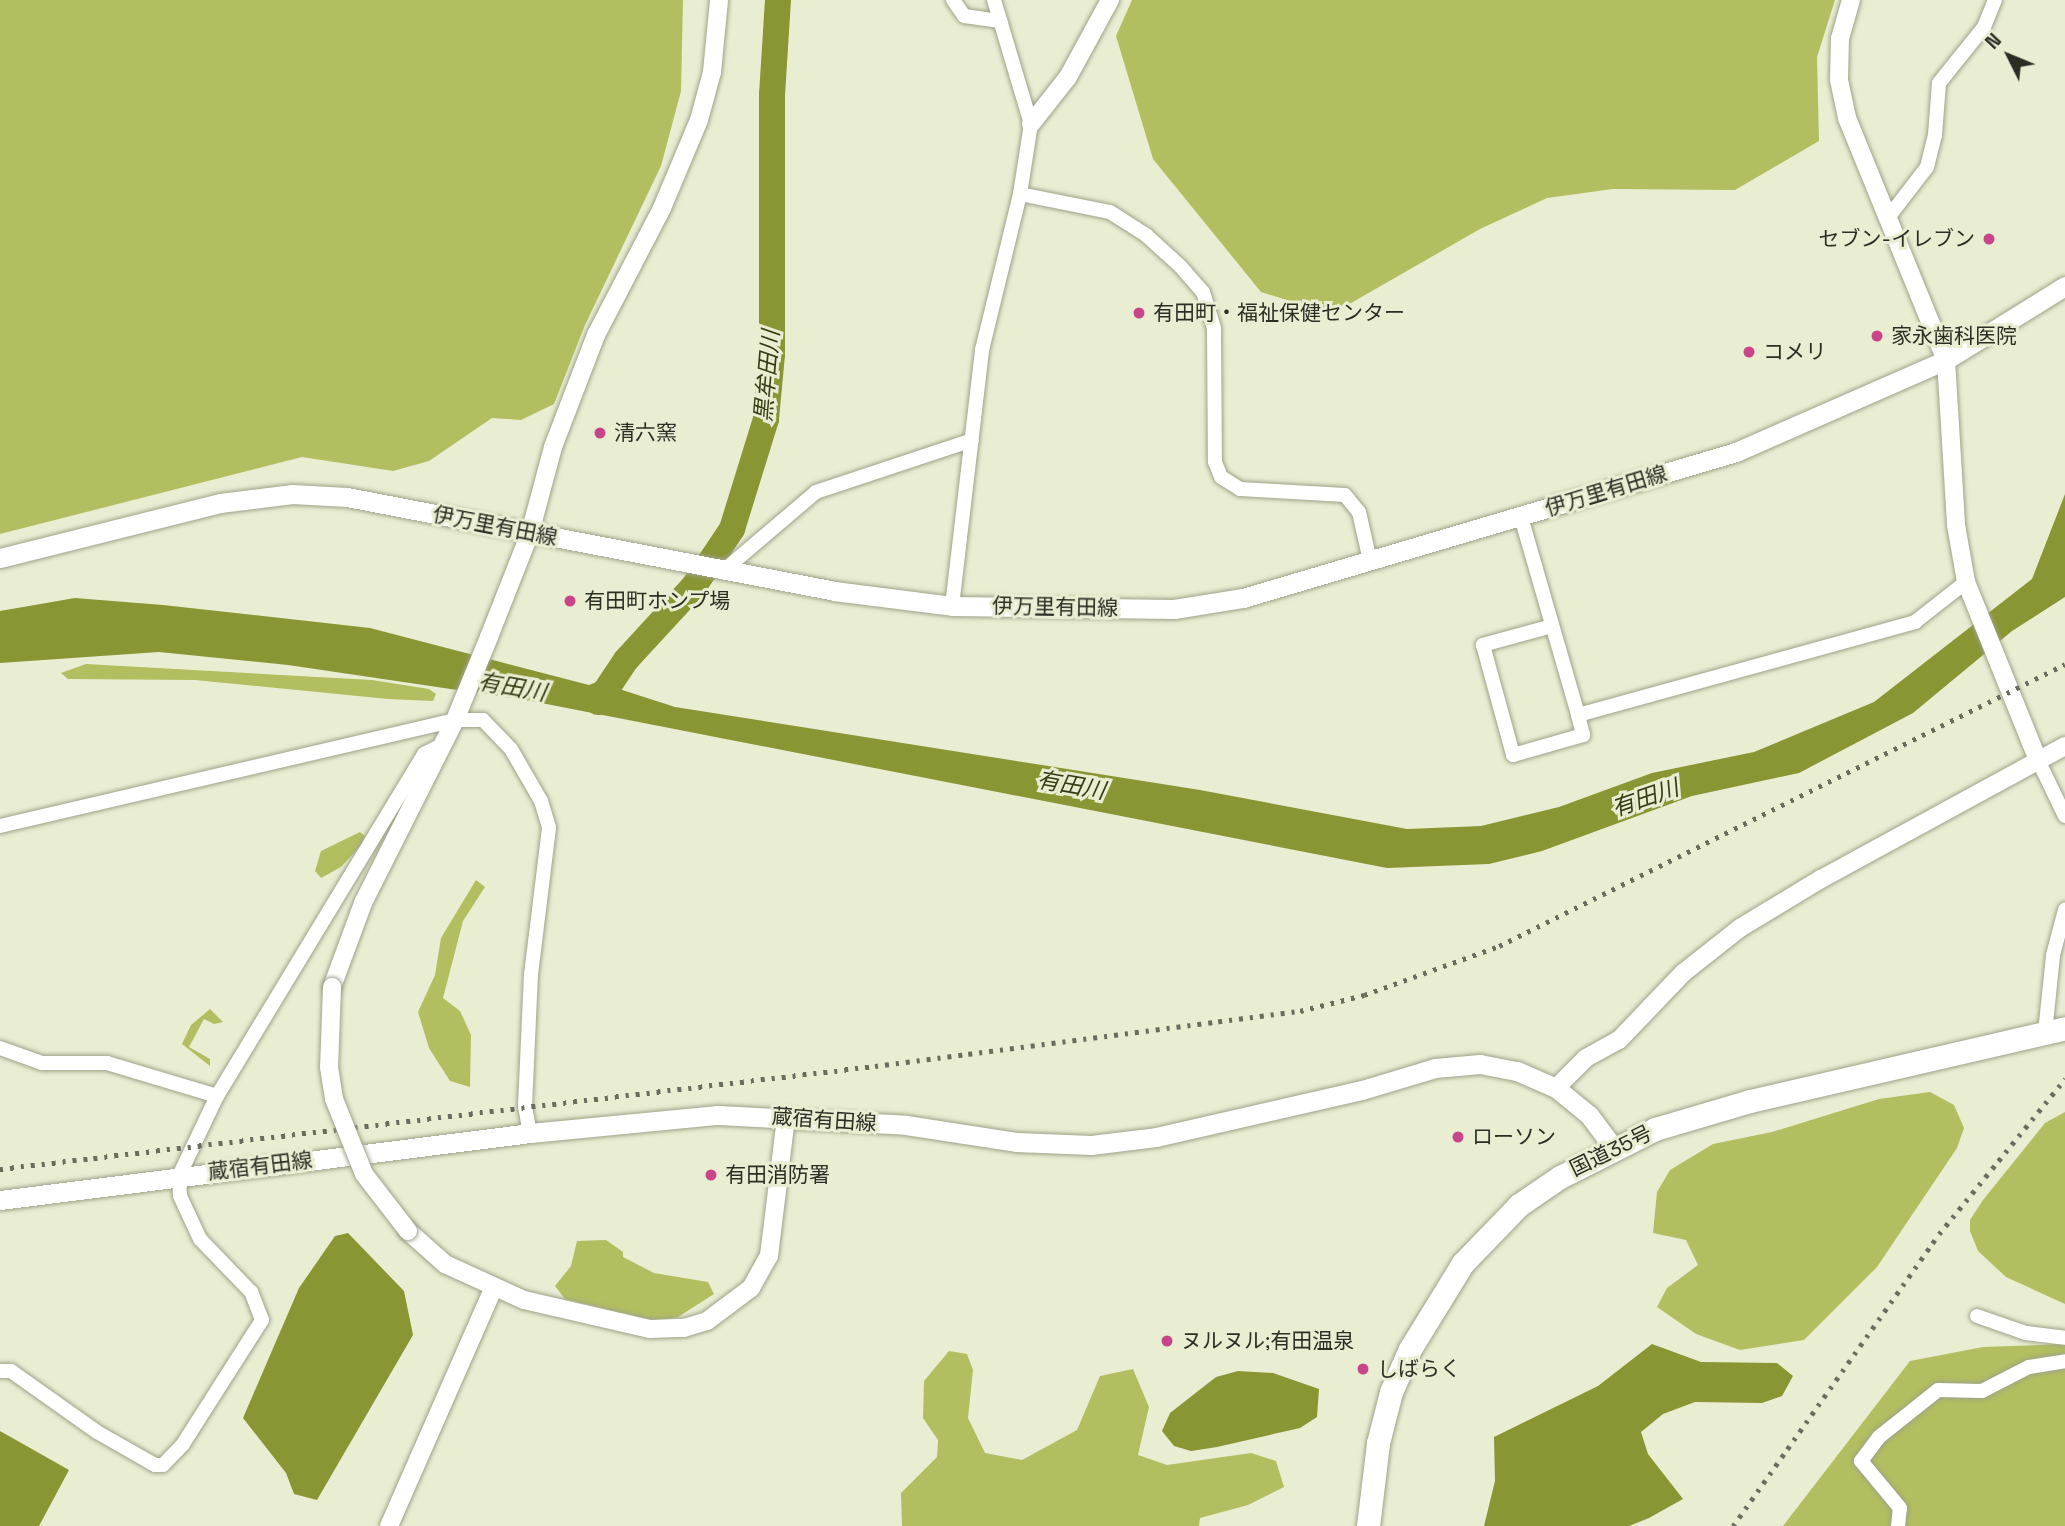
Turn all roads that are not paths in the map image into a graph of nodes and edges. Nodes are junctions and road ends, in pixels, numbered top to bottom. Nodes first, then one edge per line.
1 (719, 0) edge
2 (953, 0) edge
3 (995, 0) edge
4 (1110, 0) edge
5 (1851, 0) edge
6 (1995, 0) edge
7 (1001, 21) junction
8 (1031, 124) junction
9 (1020, 194) junction
10 (1887, 219) junction
11 (2065, 286) edge
12 (1945, 360) junction
13 (972, 440) junction
14 (1521, 517) junction
15 (530, 533) junction
16 (0, 558) edge
17 (1370, 561) junction
18 (722, 572) junction
19 (1966, 582) junction
20 (952, 606) junction
21 (1552, 626) junction
22 (1577, 715) junction
23 (455, 720) junction
24 (444, 744) junction
25 (2065, 746) edge
26 (2038, 760) junction
27 (2065, 816) edge
28 (0, 826) edge
29 (2065, 910) edge
30 (2055, 1031) edge
31 (0, 1048) edge
32 (1556, 1088) junction
33 (217, 1096) junction
34 (786, 1117) junction
35 (530, 1133) junction
36 (1613, 1147) junction
37 (179, 1176) junction
38 (0, 1200) edge
39 (492, 1289) junction
40 (1977, 1315) dead end
41 (2065, 1338) edge
42 (2065, 1362) edge
43 (0, 1371) edge
44 (389, 1526) edge
45 (1368, 1526) edge
46 (1898, 1526) edge

1 - 15 street
2 - 7 street
3 - 7 street
4 - 8 street
5 - 10 street
6 - 10 street
7 - 8 street
8 - 9 street
9 - 13 street
9 - 17 street
10 - 12 street
11 - 12 main road, 伊万里有田線
12 - 14 main road, 伊万里有田線
12 - 19 street
13 - 18 street
13 - 20 street
14 - 17 main road, 伊万里有田線
14 - 21 street
15 - 16 main road, 伊万里有田線
15 - 18 main road, 伊万里有田線
15 - 23 street
17 - 20 main road, 伊万里有田線
18 - 20 main road, 伊万里有田線
19 - 22 street
19 - 26 street
21 - 22 street
21 - 22 street
23 - 24 street
23 - 28 street
23 - 35 street
24 - 33 street
24 - 39 street, bridge
25 - 26 street
26 - 27 street
26 - 32 street
29 - 30 street
30 - 36 highway, 国道35号
31 - 33 street
32 - 34 main road, 蔵宿有田線
32 - 36 main road, 蔵宿有田線
33 - 37 street
34 - 35 main road, 蔵宿有田線
34 - 39 street
35 - 37 main road, 蔵宿有田線
36 - 45 highway, 国道35号
37 - 38 main road, 蔵宿有田線
37 - 43 street
39 - 44 street
40 - 41 street
42 - 46 street

